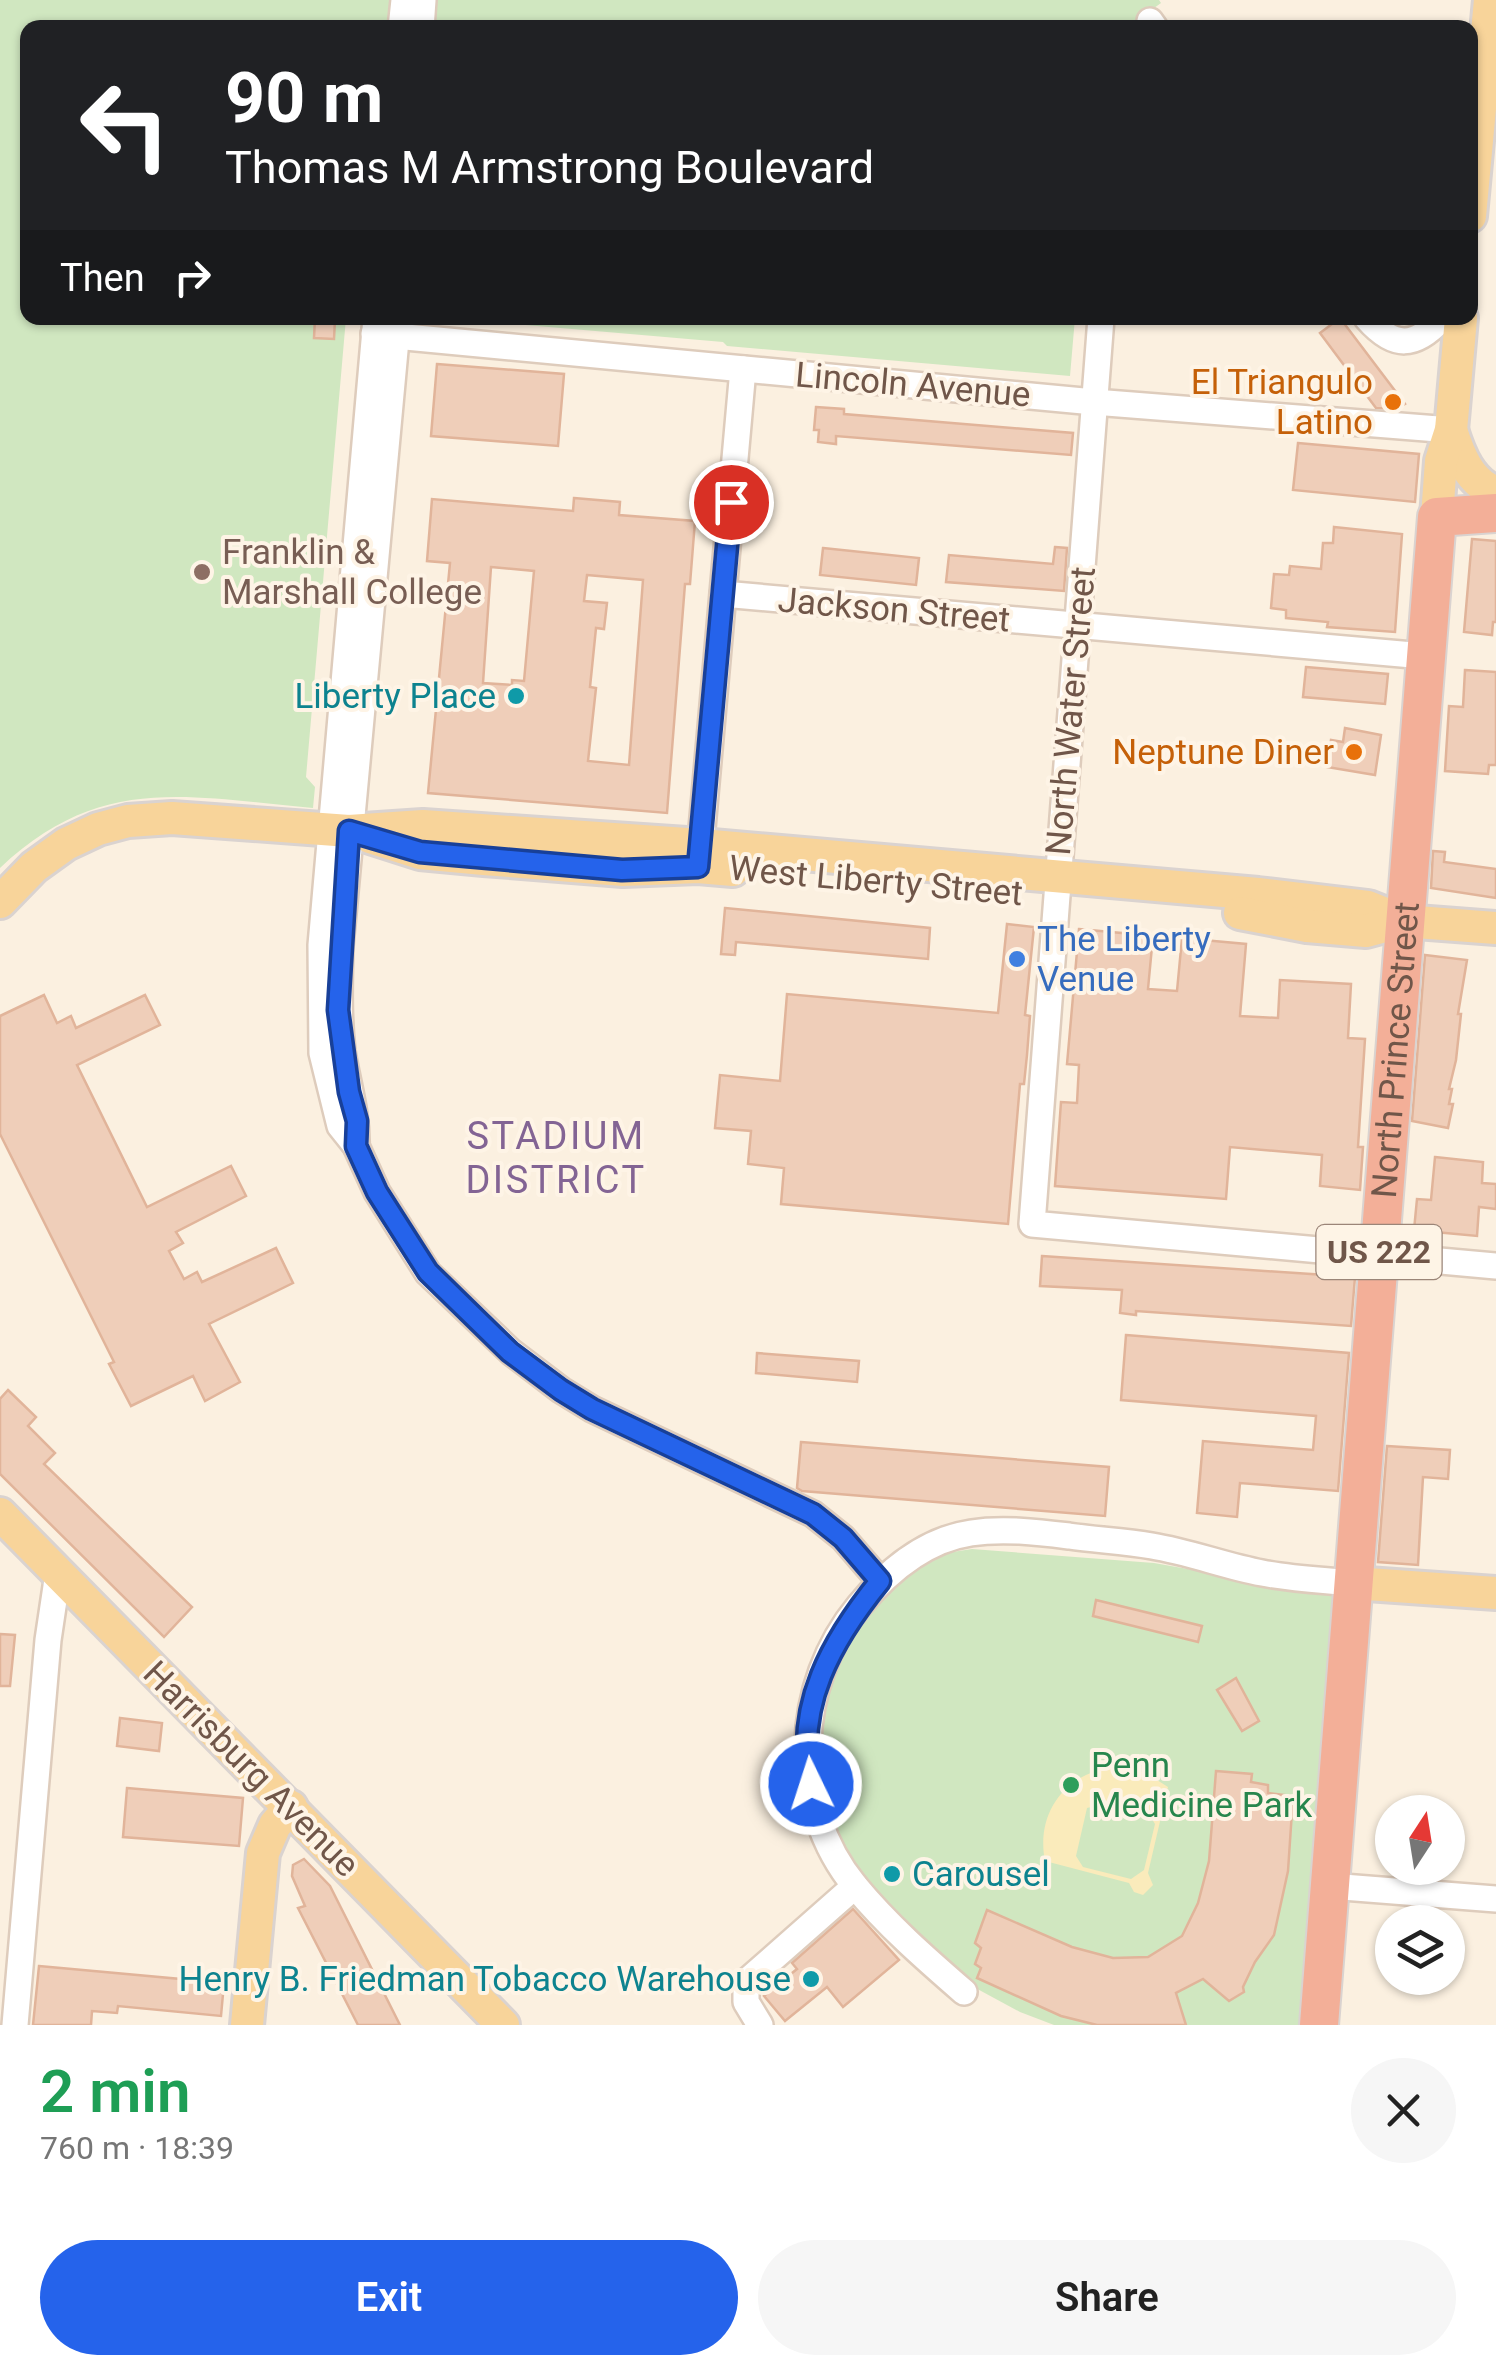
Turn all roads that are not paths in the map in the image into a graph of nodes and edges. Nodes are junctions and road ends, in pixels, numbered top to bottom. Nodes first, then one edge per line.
1 (1489, 3) edge
2 (1478, 126) edge
3 (1101, 325) edge
4 (1374, 325) edge
5 (1435, 325) edge
6 (1461, 325) edge
7 (386, 326) edge
8 (743, 369) junction
9 (1094, 402) junction
10 (1451, 430) junction
11 (1496, 493) edge
12 (1496, 513) edge
13 (1437, 517) junction
14 (723, 594) junction
15 (1078, 627) junction
16 (1424, 656) junction
17 (340, 831) junction
18 (699, 856) junction
19 (1056, 886) junction
20 (0, 902) edge
21 (1403, 922) junction
22 (1496, 928) edge
23 (1378, 1256) junction
24 (1496, 1266) edge
25 (0, 1514) edge
26 (58, 1573) junction
27 (880, 1581) junction
28 (1353, 1583) junction
29 (1496, 1593) edge
30 (292, 1807) junction
31 (855, 1886) junction
32 (1330, 1886) junction
33 (1496, 1899) edge
34 (964, 1992) dead end
35 (15, 2025) edge
36 (247, 2025) edge
37 (503, 2025) edge
38 (760, 2025) edge
39 (1319, 2025) edge

1 - 2 main road
3 - 9 street, North Water Street
4 - 5 street
6 - 10 main road, North Prince Street
7 - 8 street, Lincoln Avenue
7 - 17 street
8 - 9 street, Lincoln Avenue
8 - 14 street
9 - 10 street, Lincoln Avenue
9 - 15 street, North Water Street
10 - 11 main road
10 - 13 main road, North Prince Street
12 - 13 highway
13 - 16 highway, North Prince Street / US 222
14 - 15 street, Jackson Street
14 - 18 street
15 - 16 street, Jackson Street
15 - 19 street, North Water Street
16 - 21 highway, North Prince Street / US 222
17 - 18 main road, West Liberty Street
17 - 20 main road, West Liberty Street
17 - 27 street
18 - 19 main road, West Liberty Street
19 - 21 main road, West Liberty Street
19 - 23 street, North Water Street
21 - 22 main road, West Liberty Street
21 - 23 highway, North Prince Street / US 222
23 - 24 street
23 - 28 highway, North Prince Street / US 222
25 - 26 main road, Harrisburg Avenue
26 - 30 main road, Harrisburg Avenue
26 - 35 street
27 - 28 street
27 - 31 street
28 - 29 main road
28 - 32 highway, North Prince Street / US 222
30 - 36 main road
30 - 37 main road, Harrisburg Avenue
31 - 34 street
31 - 38 street
32 - 33 street
32 - 39 highway, North Prince Street / US 222

